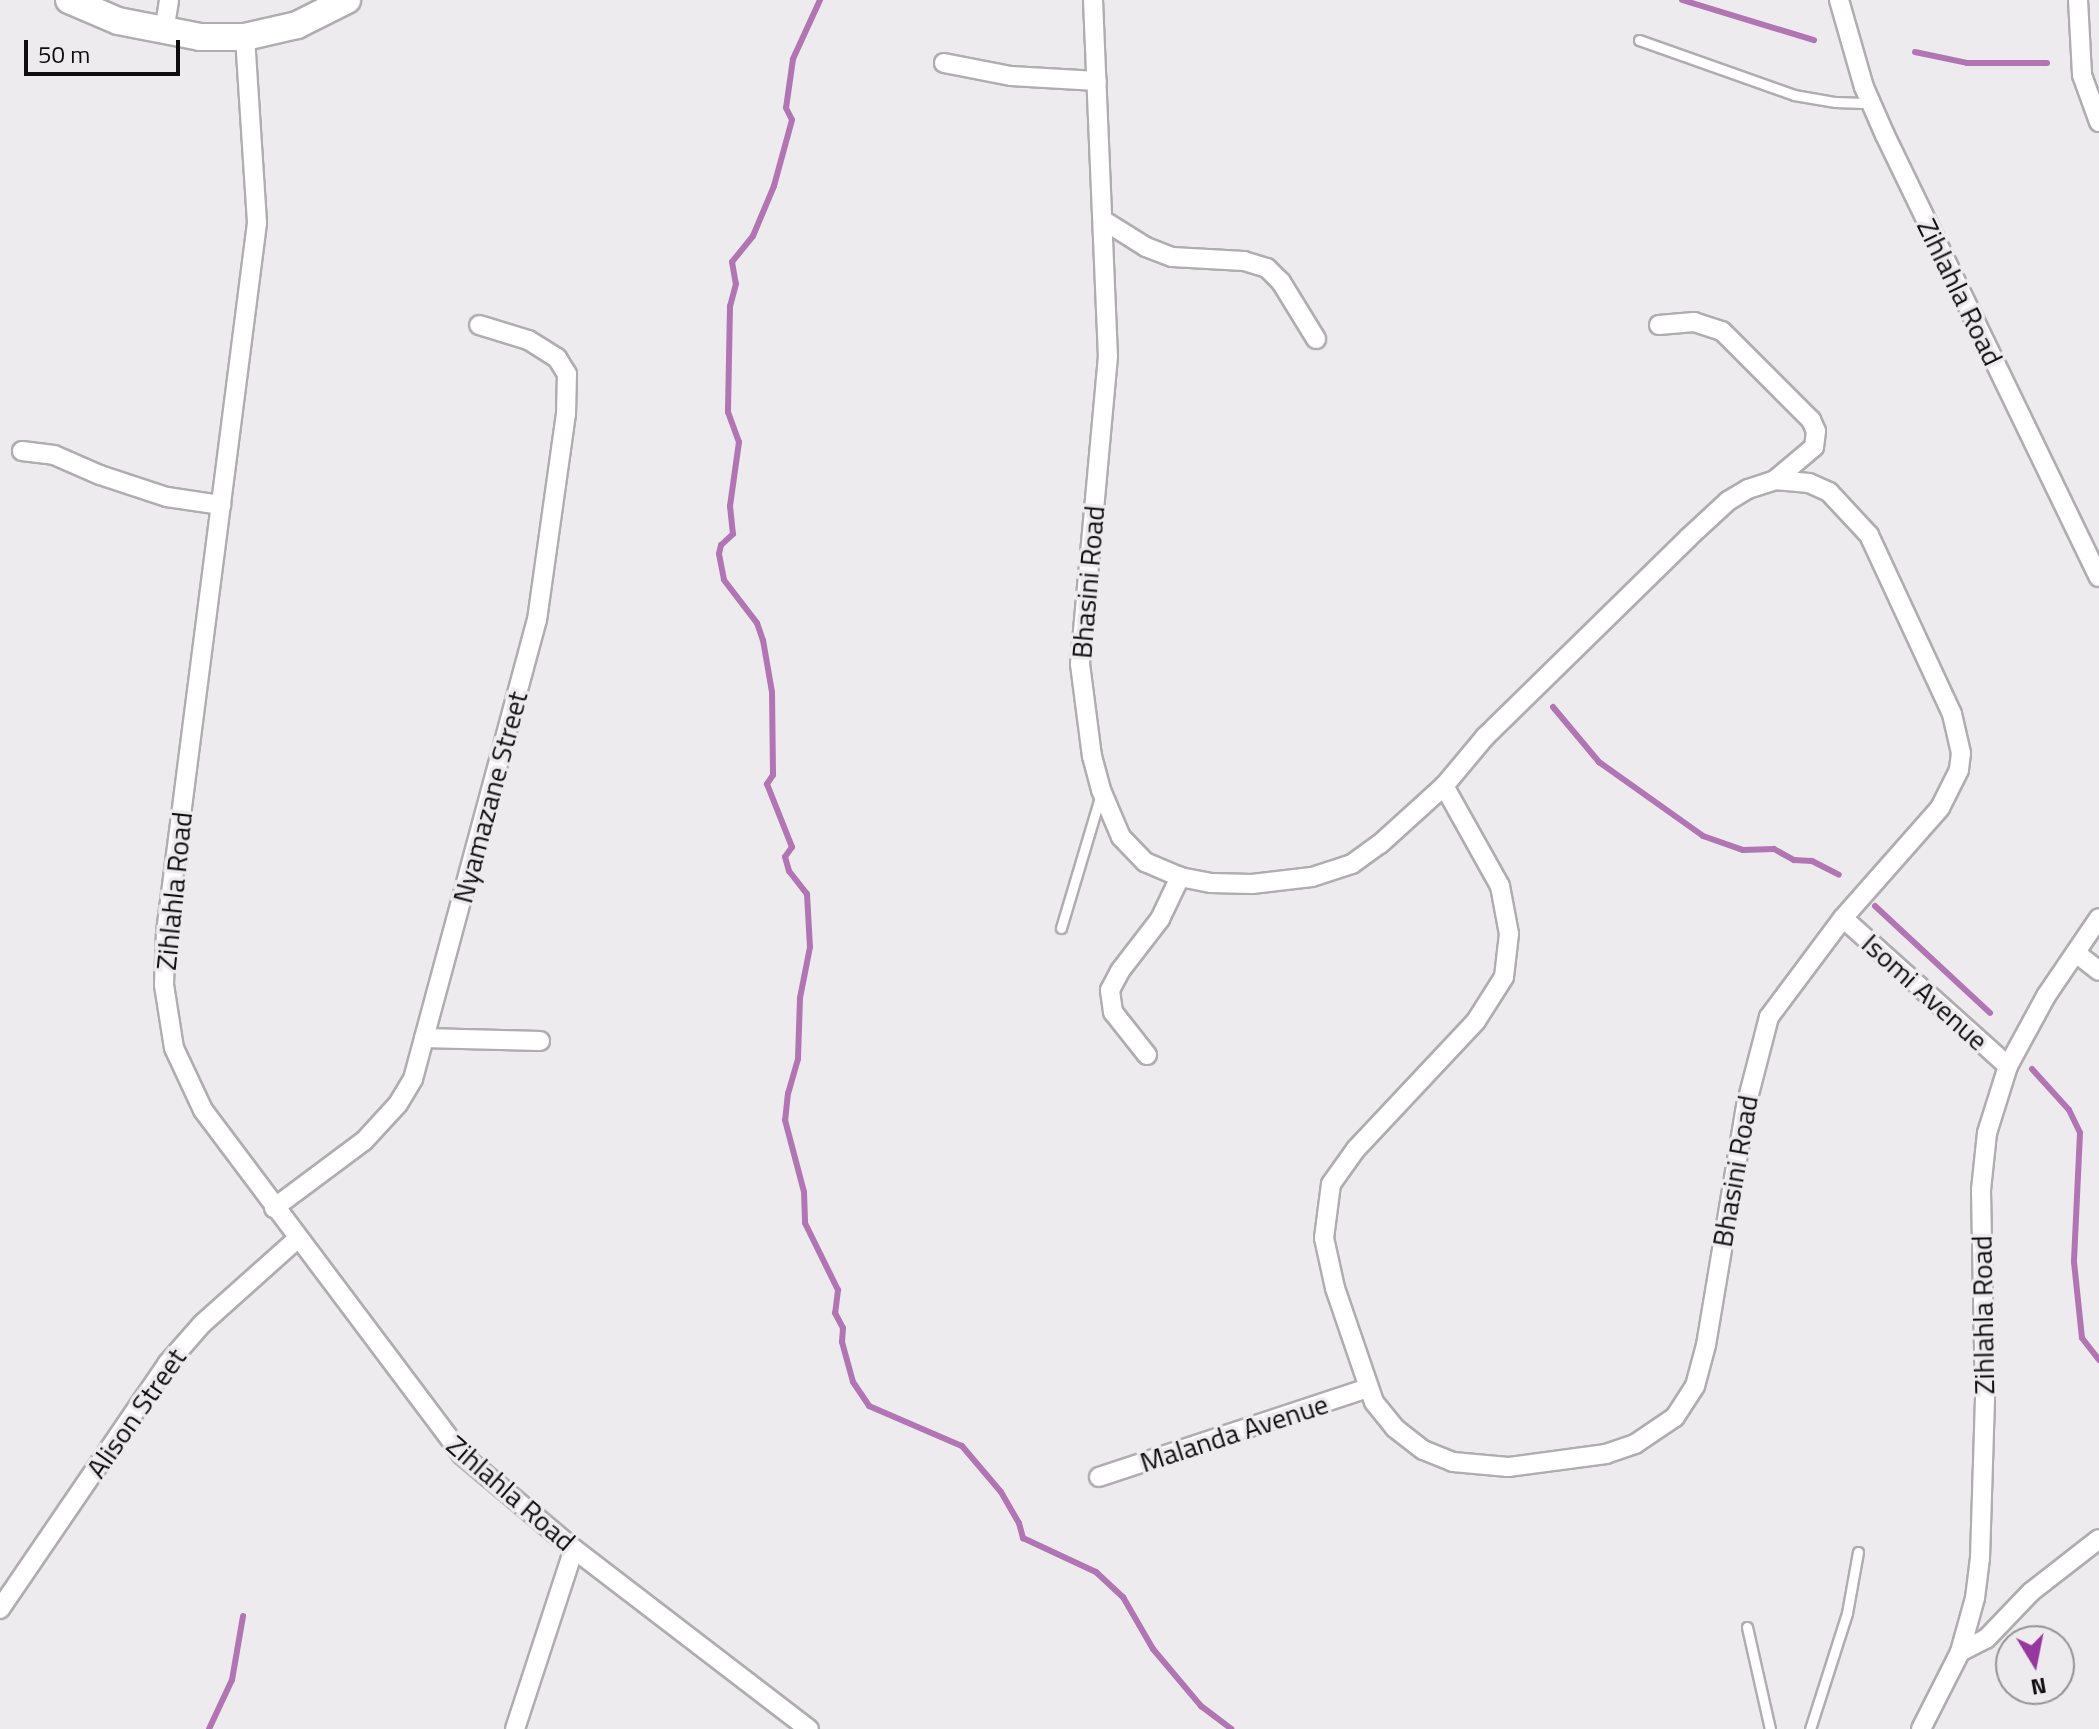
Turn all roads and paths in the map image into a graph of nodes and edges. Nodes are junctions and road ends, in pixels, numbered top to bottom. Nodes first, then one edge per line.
1 (69, 0) edge
2 (169, 0) edge
3 (347, 0) edge
4 (1093, 0) edge
5 (1839, 0) edge
6 (2078, 0) edge
7 (164, 32) junction
8 (245, 37) junction
9 (1639, 40) dead end
10 (944, 63) dead end
11 (1097, 81) junction
12 (1871, 103) junction
13 (2099, 122) edge
14 (1103, 220) junction
15 (479, 325) dead end
16 (1659, 325) dead end
17 (1316, 339) dead end
18 (22, 451) dead end
19 (1775, 480) junction
20 (221, 505) junction
21 (2099, 577) edge
22 (1444, 786) junction
23 (1101, 790) junction
24 (1180, 877) junction
25 (1843, 918) junction
26 (2099, 918) edge
27 (1061, 928) dead end
28 (2076, 953) junction
29 (2099, 971) edge
30 (424, 1038) junction
31 (540, 1041) dead end
32 (1147, 1055) dead end
33 (2008, 1066) junction
34 (274, 1208) junction
35 (297, 1239) junction
36 (1368, 1388) junction
37 (1099, 1477) dead end
38 (2099, 1539) edge
39 (574, 1549) junction
40 (1858, 1552) dead end
41 (0, 1609) edge
42 (1747, 1627) dead end
43 (1960, 1652) junction
44 (515, 1729) edge
45 (809, 1729) edge
46 (1770, 1729) edge
47 (1810, 1729) edge
48 (1921, 1729) edge

1 - 7 street
2 - 7 street
3 - 8 street
4 - 11 street, Bhasini Road
5 - 12 street, Zihlahla Road
6 - 13 street
7 - 8 street
8 - 20 street, Zihlahla Road
9 - 12 lane
10 - 11 street
11 - 14 street, Bhasini Road
12 - 21 street, Zihlahla Road
14 - 17 street
14 - 23 street, Bhasini Road
15 - 30 street, Nyamazane Street
16 - 19 street
18 - 20 street
19 - 22 street, Bhasini Road
19 - 25 street, Bhasini Road
20 - 34 street, Zihlahla Road
22 - 24 street, Bhasini Road
22 - 36 street, Bhasini Road
23 - 24 street, Bhasini Road
23 - 27 lane
24 - 32 street
25 - 33 street, Isomi Avenue
25 - 36 street, Bhasini Road
26 - 28 street, Zihlahla Road
28 - 29 street
28 - 33 street, Zihlahla Road
30 - 31 street
30 - 34 street, Nyamazane Street
33 - 43 street, Zihlahla Road
34 - 35 street, Zihlahla Road
35 - 39 street, Zihlahla Road
35 - 41 street, Alison Street
36 - 37 street, Malanda Avenue
38 - 43 street
39 - 44 street
39 - 45 street, Zihlahla Road
40 - 47 lane
42 - 46 lane
43 - 48 street, Zihlahla Road

